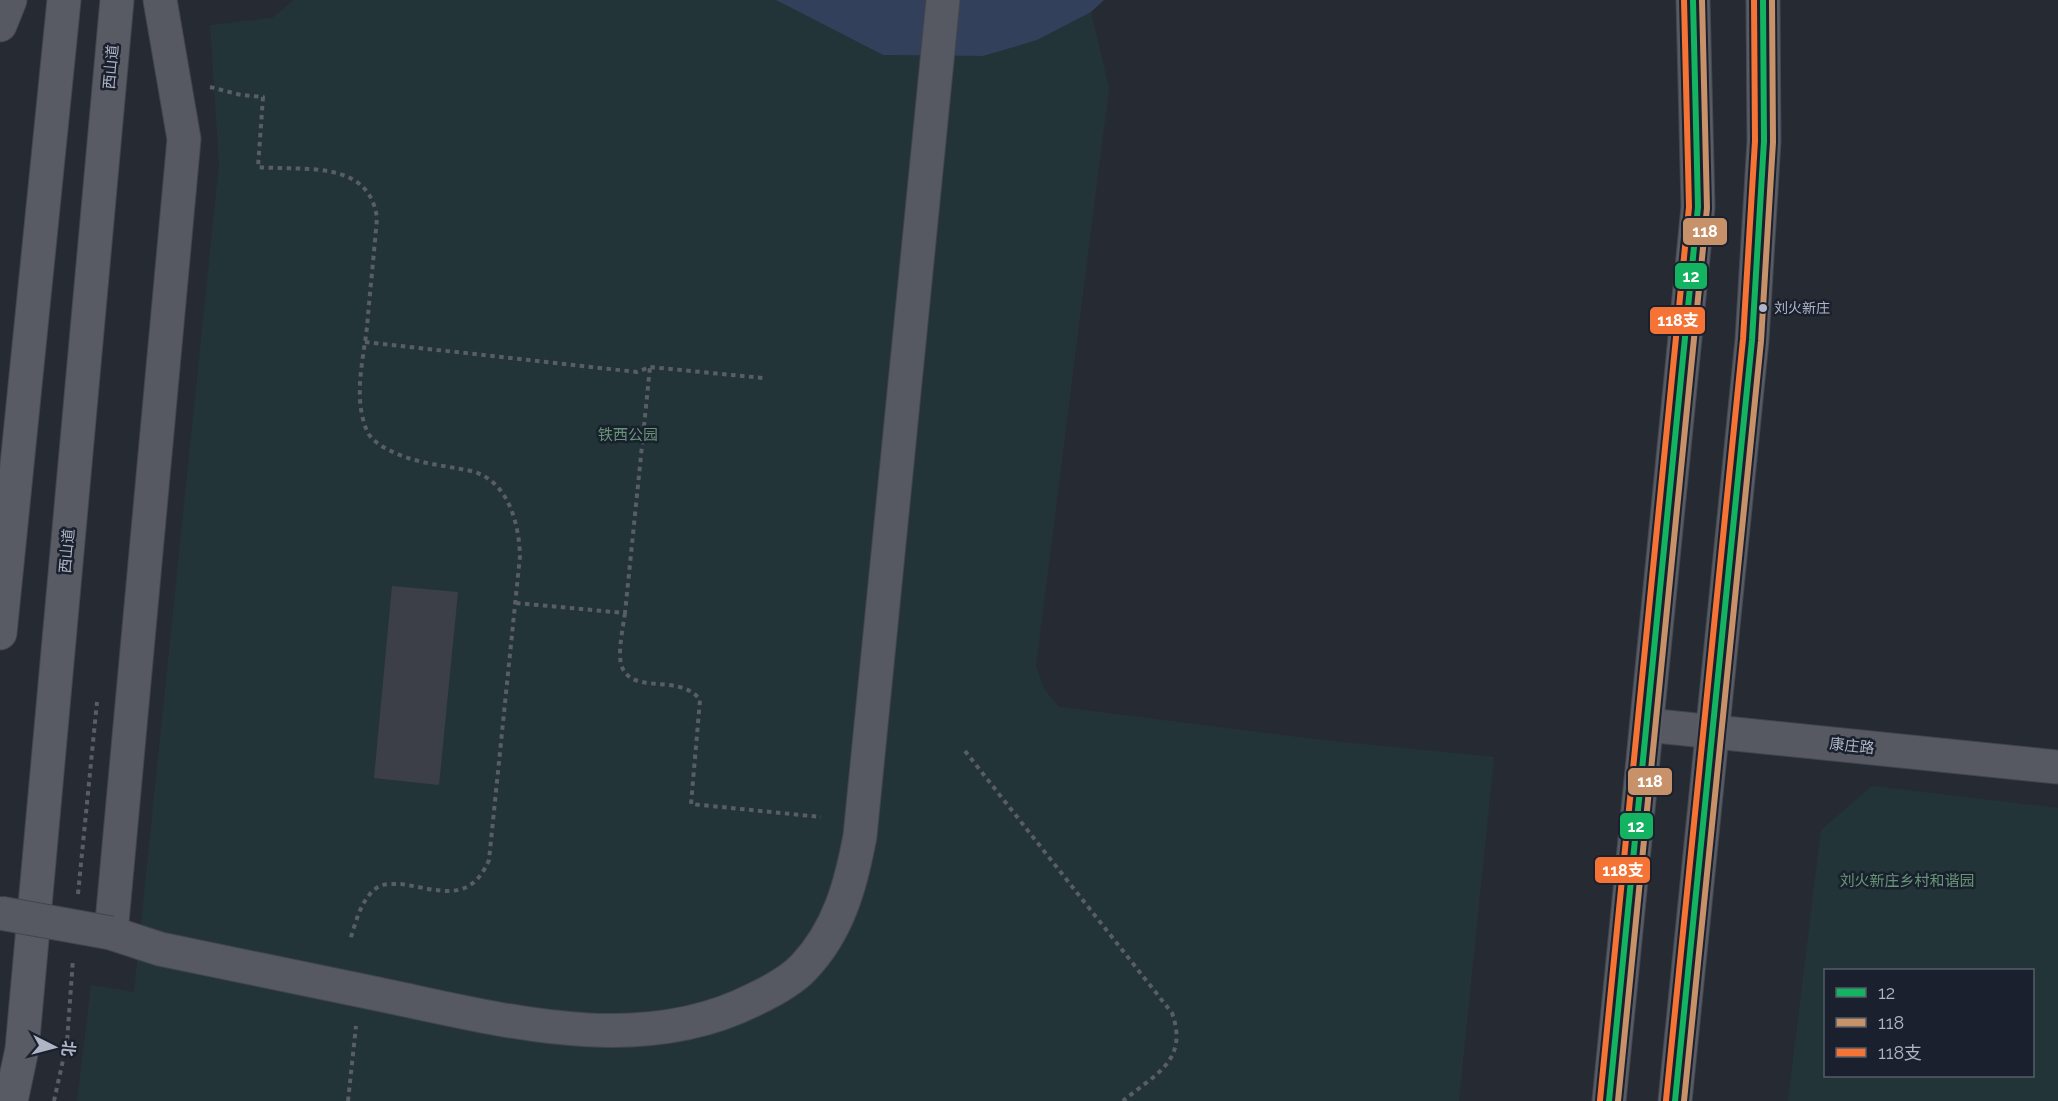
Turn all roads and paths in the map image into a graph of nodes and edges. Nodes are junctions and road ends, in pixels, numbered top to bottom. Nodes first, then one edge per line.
1 (10, 0) edge
2 (64, 0) edge
3 (117, 0) edge
4 (160, 0) edge
5 (943, 0) edge
6 (1693, 0) edge
7 (1763, 0) edge
8 (0, 25) edge
9 (210, 87) dead end
10 (365, 342) junction
11 (650, 367) junction
12 (763, 378) dead end
13 (516, 603) junction
14 (625, 613) junction
15 (0, 633) edge
16 (1647, 725) junction
17 (1712, 733) junction
18 (965, 751) dead end
19 (2058, 767) edge
20 (821, 817) dead end
21 (0, 913) edge
22 (111, 933) junction
23 (350, 940) dead end
24 (356, 1026) dead end
25 (11, 1101) edge
26 (348, 1101) edge
27 (1123, 1101) edge
28 (1609, 1101) edge
29 (1675, 1101) edge

1 - 8 street
2 - 15 main road
3 - 25 main road, 西山道
4 - 22 street
5 - 22 street
6 - 16 main road
7 - 17 main road
9 - 10 path
10 - 11 path
10 - 13 path
11 - 12 path
11 - 14 path
13 - 14 path
13 - 23 path
14 - 20 path
16 - 17 street, 康庄路
16 - 28 main road
17 - 19 street, 康庄路
17 - 29 main road
18 - 27 path
21 - 22 street, bridge
24 - 26 path

